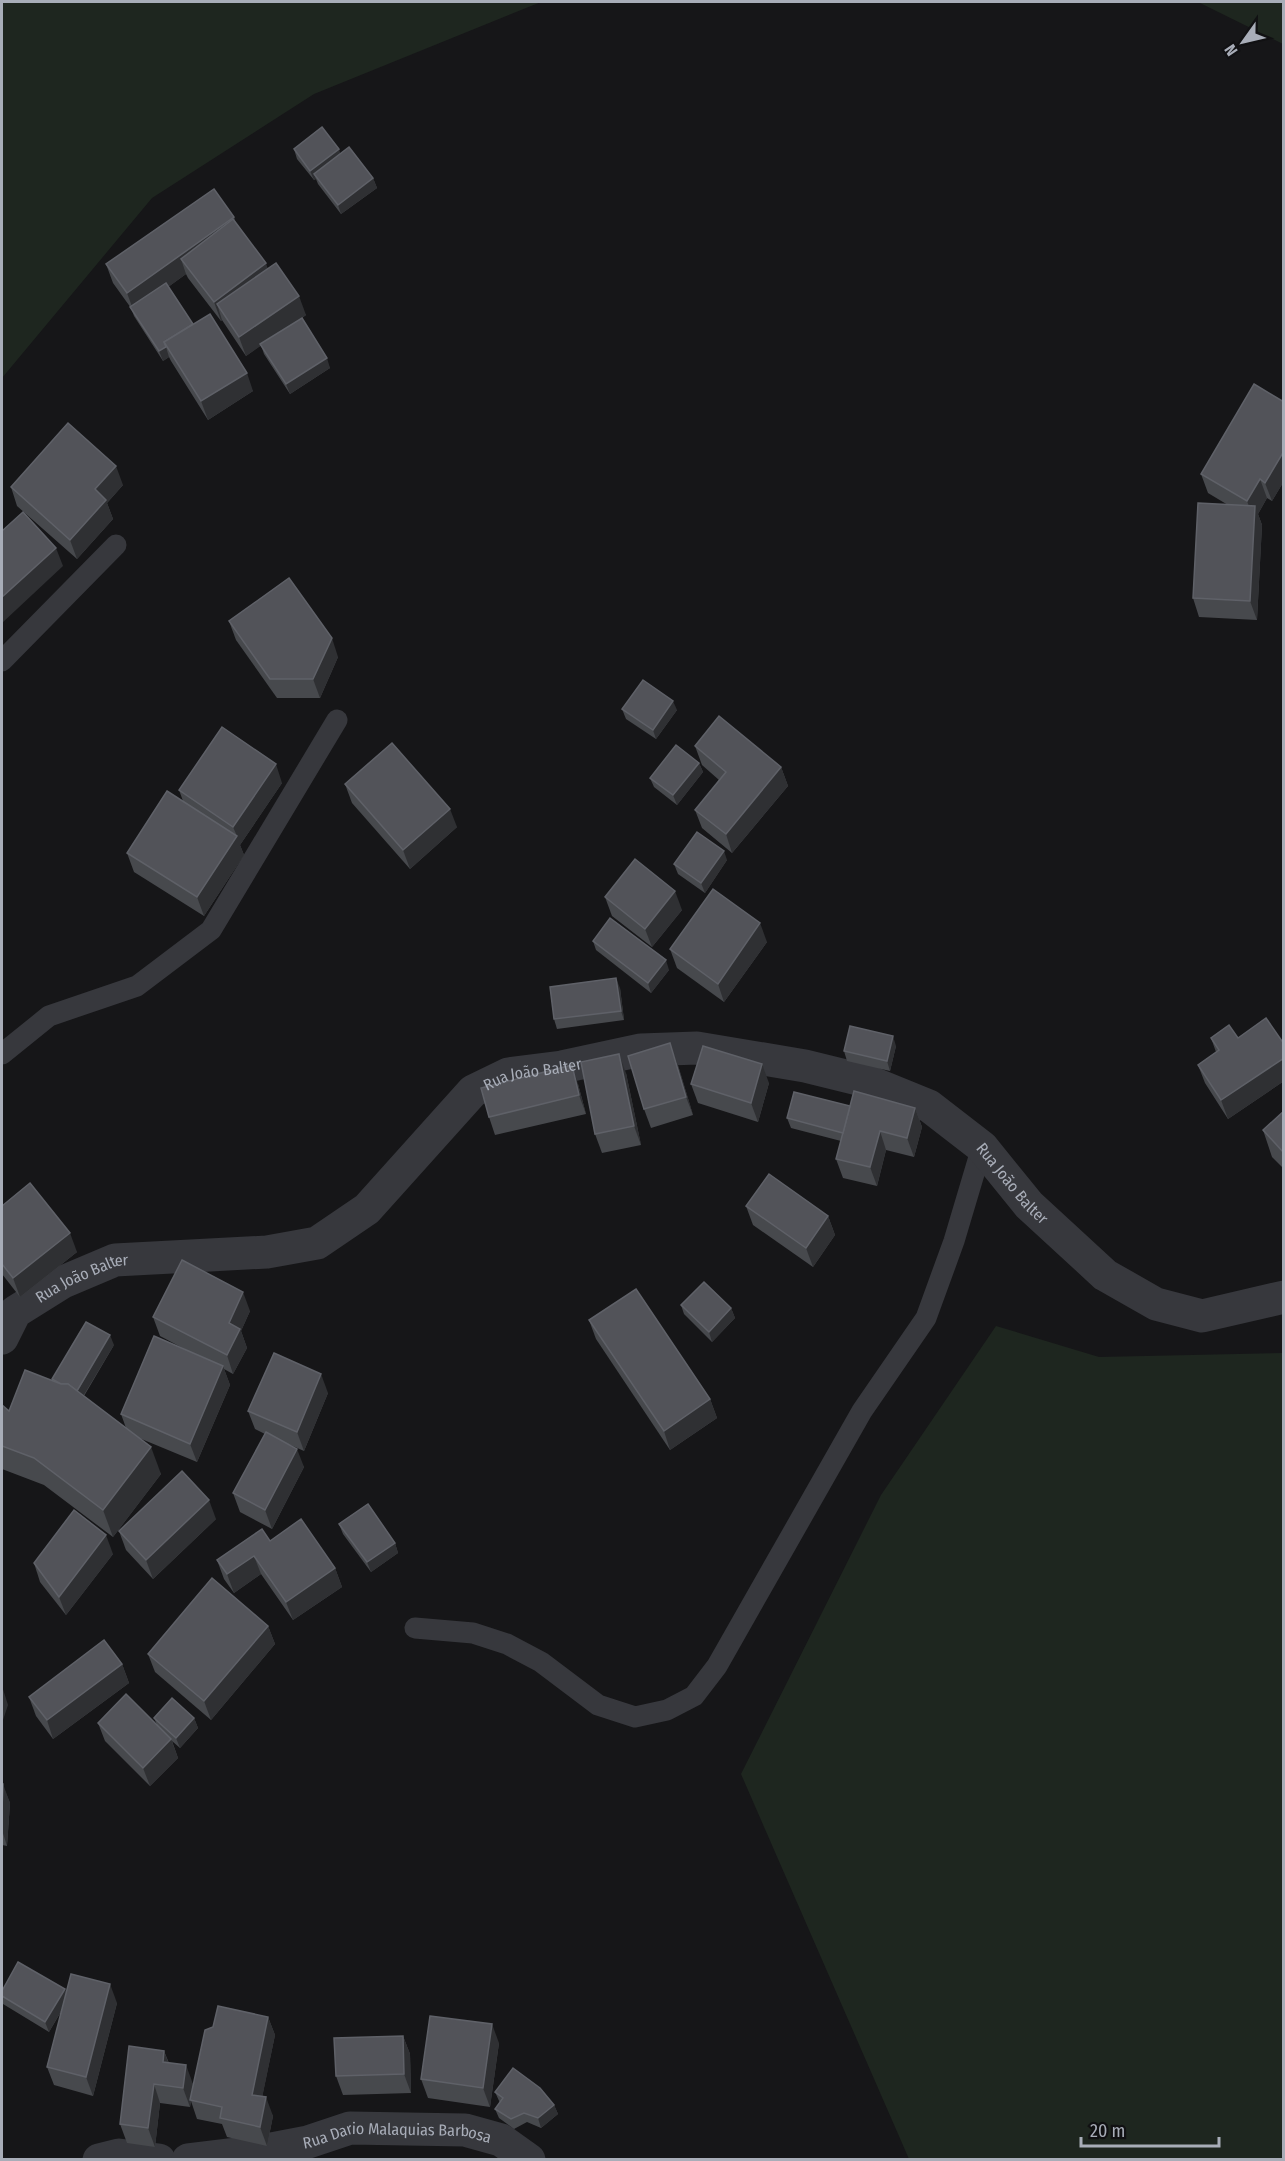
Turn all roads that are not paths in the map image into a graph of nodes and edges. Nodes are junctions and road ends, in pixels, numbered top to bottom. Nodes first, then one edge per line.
1 (116, 545) dead end
2 (2, 661) edge
3 (337, 720) dead end
4 (2, 1054) edge
5 (982, 1147) junction
6 (1284, 1297) edge
7 (2, 1338) edge
8 (415, 1628) dead end
9 (99, 2160) edge
10 (159, 2160) edge
11 (188, 2160) edge
12 (529, 2160) edge

1 - 2 lane
3 - 4 lane
5 - 6 street, Rua João Balter
5 - 7 street, Rua João Balter
5 - 8 lane
9 - 10 street
11 - 12 street, Rua Dario Malaquias Barbosa

